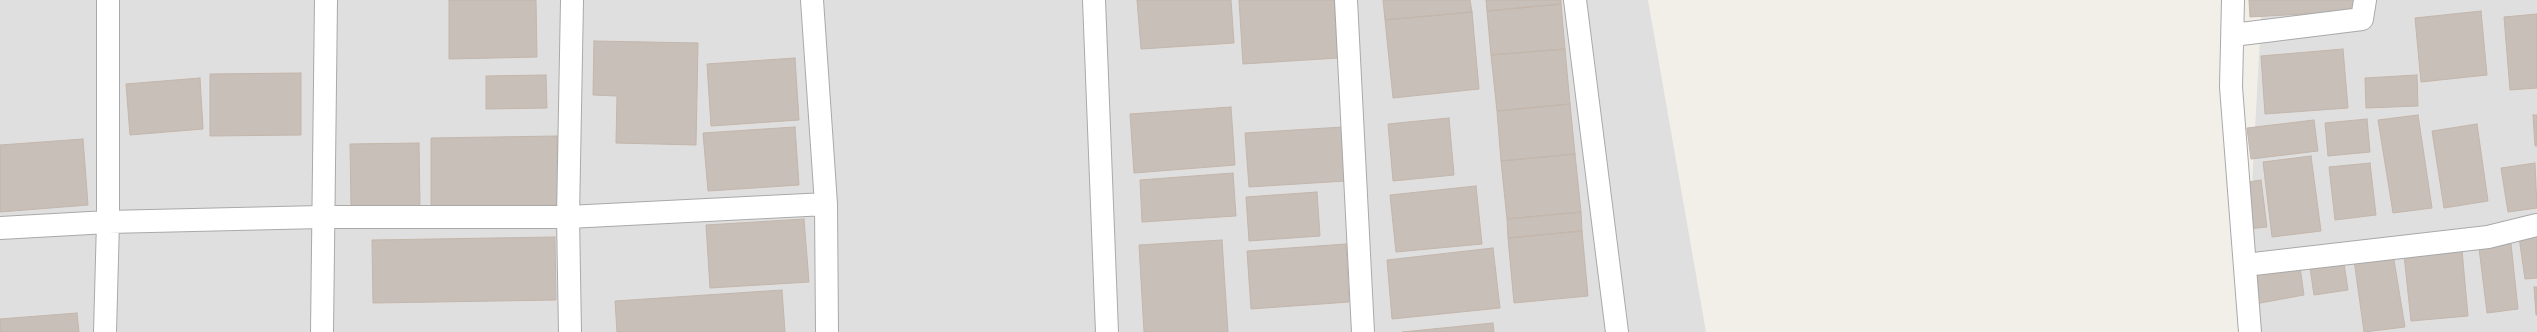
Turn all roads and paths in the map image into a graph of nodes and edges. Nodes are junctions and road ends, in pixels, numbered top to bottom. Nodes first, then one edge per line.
1 (108, 0) edge
2 (326, 0) edge
3 (572, 0) edge
4 (812, 0) edge
5 (1094, 0) edge
6 (1346, 0) edge
7 (1575, 0) edge
8 (2233, 0) edge
9 (2366, 0) edge
10 (2232, 35) junction
11 (826, 204) junction
12 (322, 217) junction
13 (568, 217) junction
14 (108, 222) junction
15 (2537, 225) edge
16 (0, 228) edge
17 (2245, 264) junction
18 (105, 332) edge
19 (322, 332) edge
20 (570, 332) edge
21 (827, 332) edge
22 (1107, 332) edge
23 (1363, 332) edge
24 (1617, 332) edge
25 (2250, 332) edge

1 - 14 street
2 - 12 street
3 - 13 street
4 - 11 street
5 - 22 street
6 - 23 street
7 - 24 street
8 - 10 street
9 - 10 street
10 - 17 street
11 - 13 street
11 - 21 street
12 - 13 street
12 - 14 street
12 - 19 street
13 - 20 street
14 - 16 street
14 - 18 street
15 - 17 street
17 - 25 street

